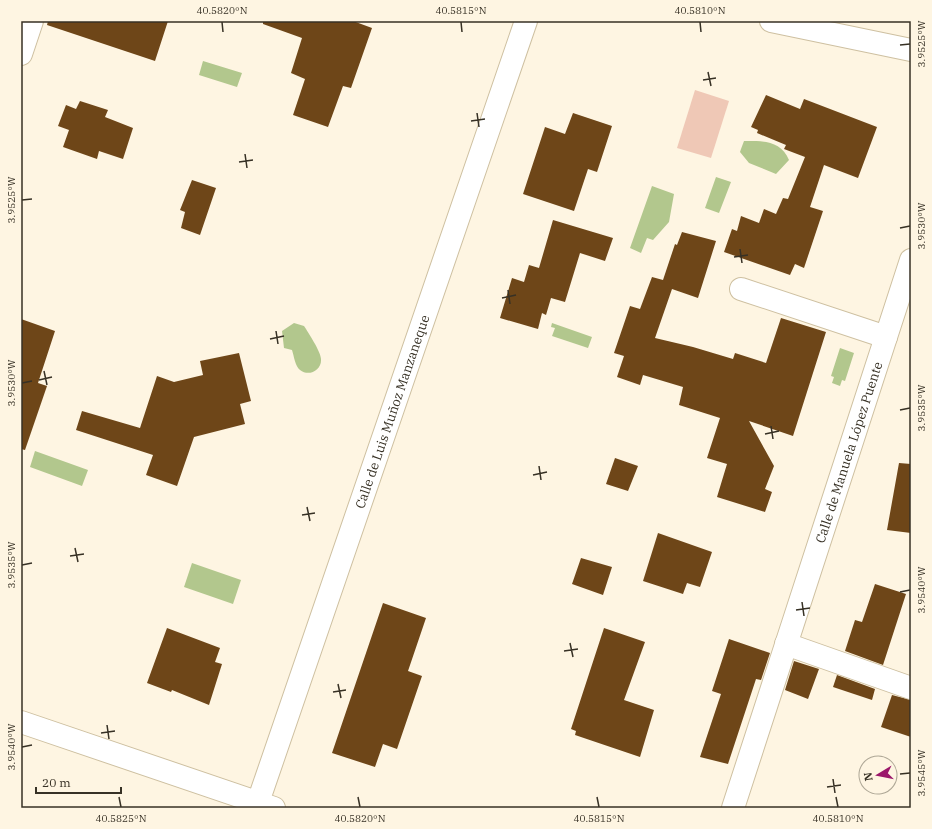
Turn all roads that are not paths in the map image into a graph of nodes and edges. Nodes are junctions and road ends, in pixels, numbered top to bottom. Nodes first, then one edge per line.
1 (32, 21) edge
2 (526, 21) edge
3 (771, 21) edge
4 (911, 50) edge
5 (21, 54) edge
6 (911, 260) edge
7 (741, 289) dead end
8 (886, 337) junction
9 (786, 644) junction
10 (911, 688) edge
11 (21, 722) edge
12 (263, 806) edge
13 (733, 808) edge

1 - 5 street
2 - 12 street, Calle de Luis Muñoz Manzaneque
3 - 4 street
6 - 8 street, Calle de Manuela López Puente
7 - 8 street
8 - 9 street, Calle de Manuela López Puente
9 - 10 street
9 - 13 street, Calle de Manuela López Puente
11 - 12 street

